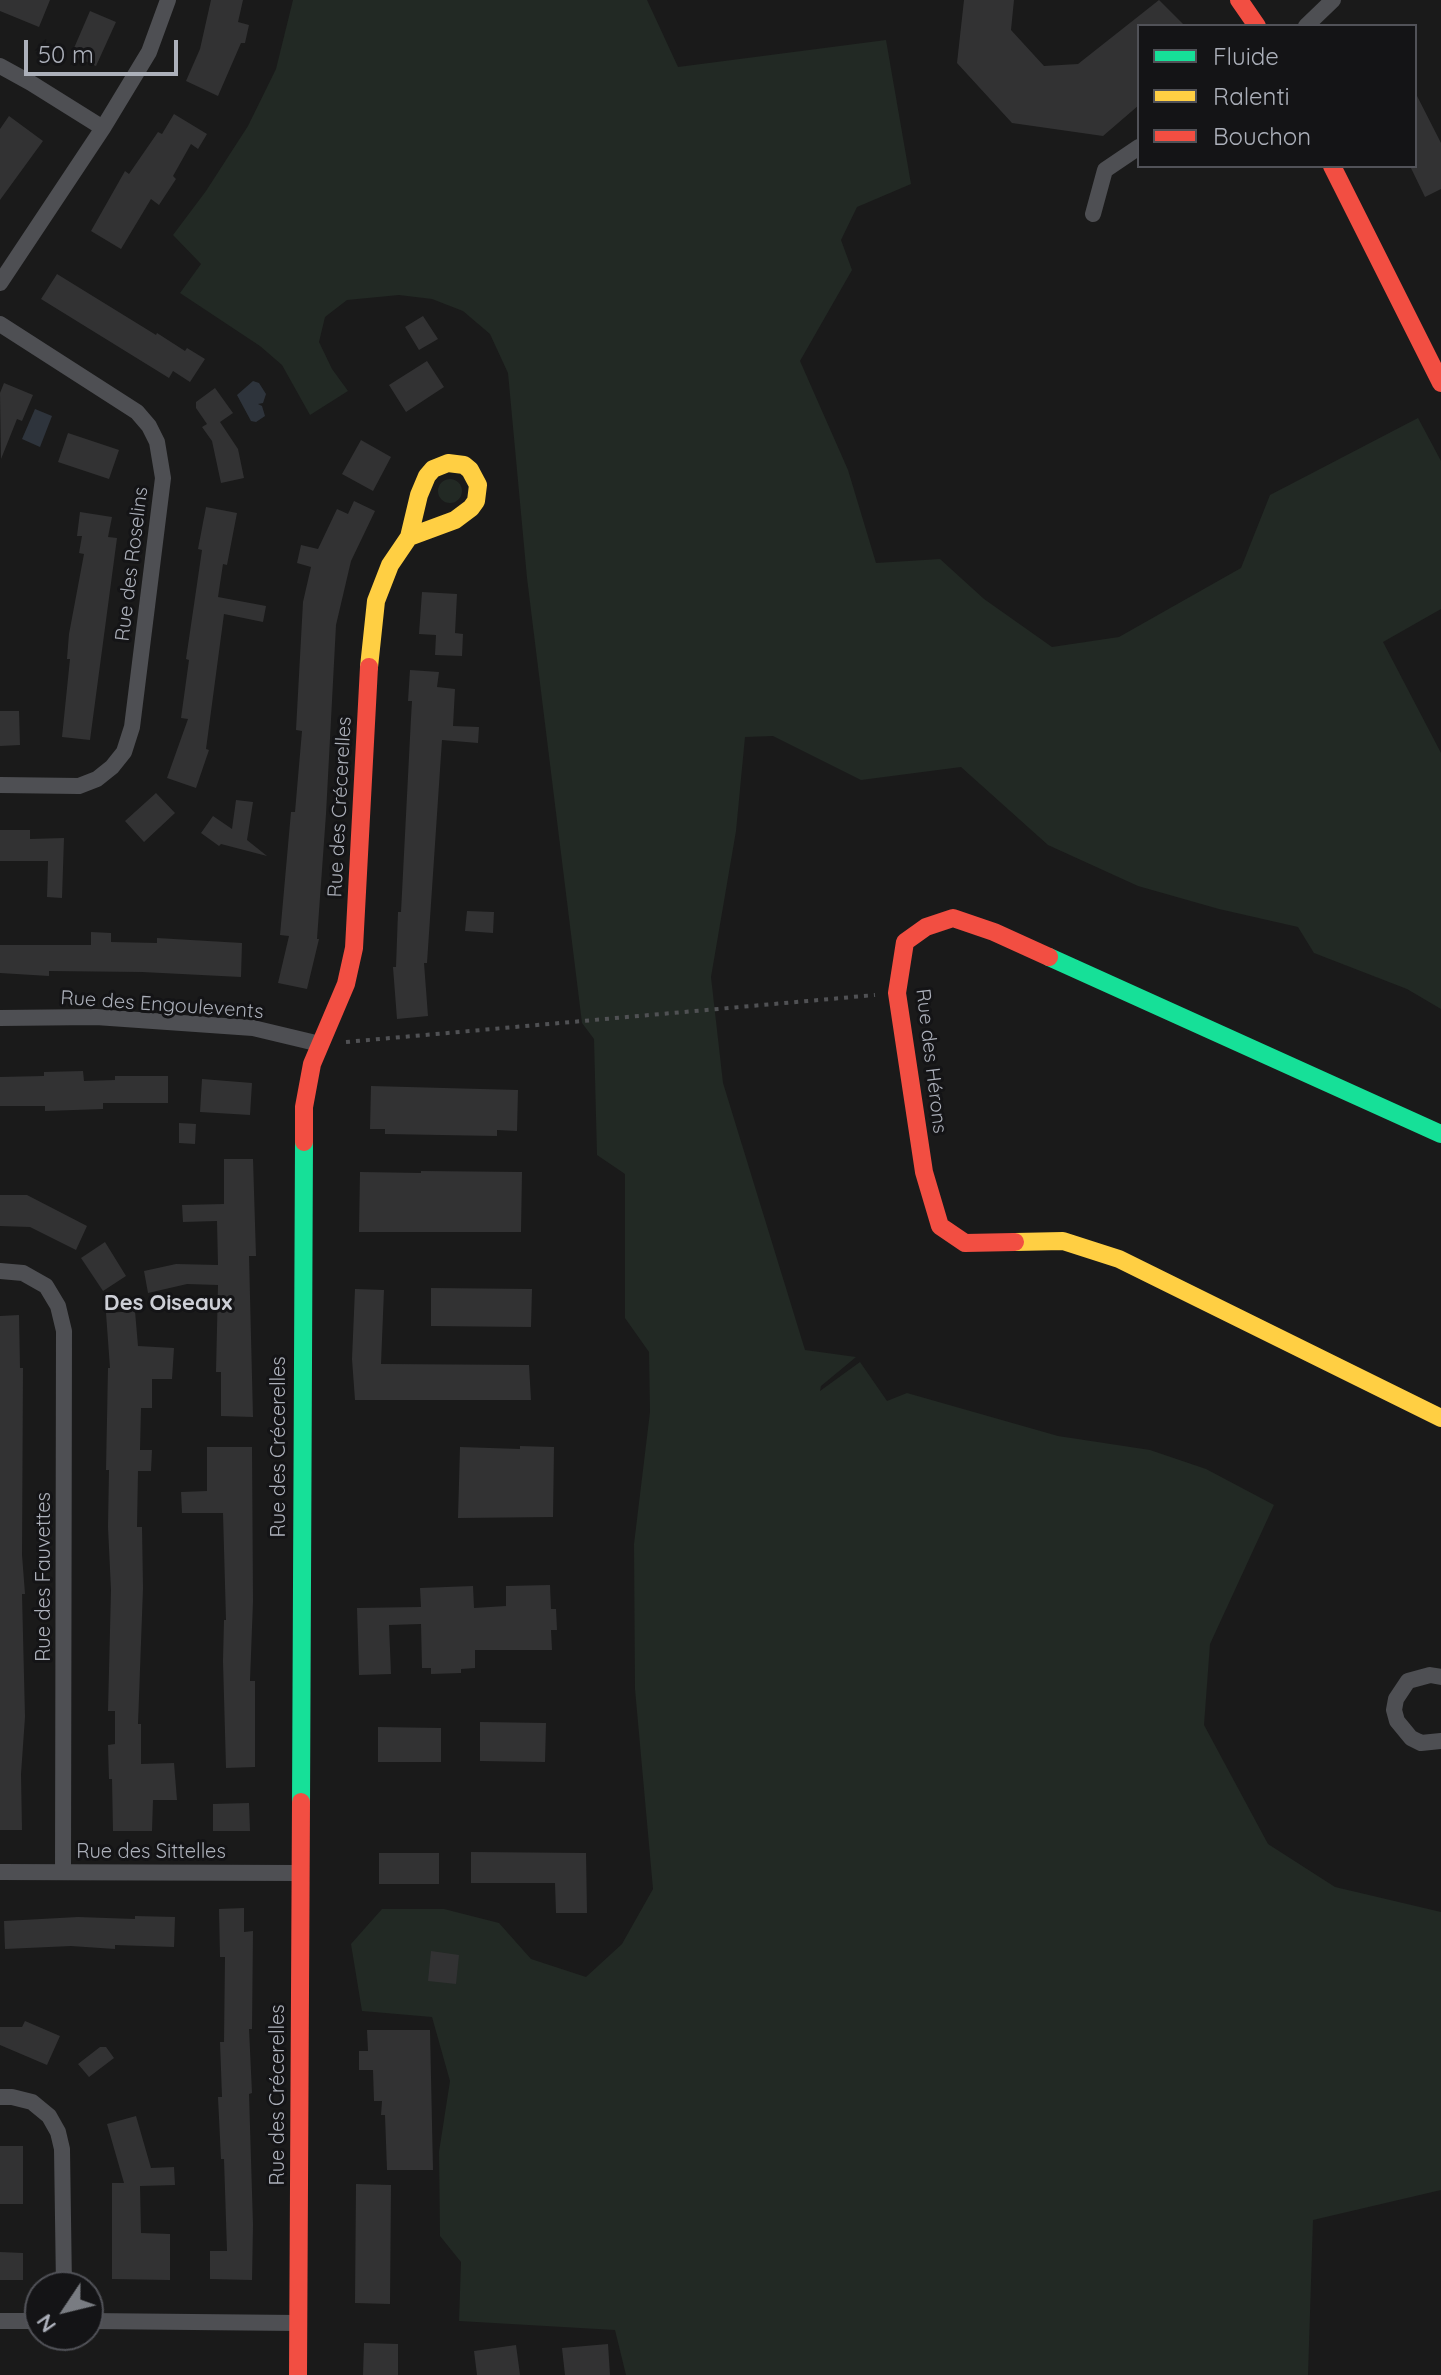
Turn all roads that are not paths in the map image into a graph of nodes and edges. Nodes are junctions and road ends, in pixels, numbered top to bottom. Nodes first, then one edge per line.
1 (168, 0) edge
2 (1239, 0) edge
3 (1333, 0) edge
4 (1256, 24) edge
5 (1308, 24) edge
6 (0, 66) edge
7 (103, 128) junction
8 (1137, 148) edge
9 (1333, 168) edge
10 (1093, 214) dead end
11 (0, 283) edge
12 (0, 324) edge
13 (1441, 383) edge
14 (409, 537) dead end
15 (0, 785) edge
16 (0, 1018) edge
17 (320, 1044) junction
18 (1441, 1134) edge
19 (0, 1271) edge
20 (1441, 1418) edge
21 (1441, 1677) edge
22 (1441, 1741) edge
23 (0, 1872) edge
24 (63, 1872) junction
25 (301, 1873) junction
26 (0, 2097) edge
27 (64, 2271) edge
28 (0, 2321) edge
29 (24, 2321) edge
30 (104, 2321) edge
31 (298, 2323) junction
32 (298, 2375) edge

1 - 7 street
2 - 4 street
3 - 5 street
6 - 7 street
7 - 11 street
8 - 10 street
9 - 13 street
12 - 15 street, Rue des Roselins
14 - 17 street, Rue des Crécerelles
16 - 17 street, Rue des Engoulevents
17 - 25 street, Rue des Crécerelles
18 - 20 street, Rue des Hérons
19 - 24 street, Rue des Fauvettes
21 - 22 street
23 - 24 street, Rue des Sittelles
24 - 25 street, Rue des Sittelles
25 - 31 street, Rue des Crécerelles
26 - 27 street
28 - 29 street
30 - 31 street
31 - 32 street, Rue des Crécerelles

